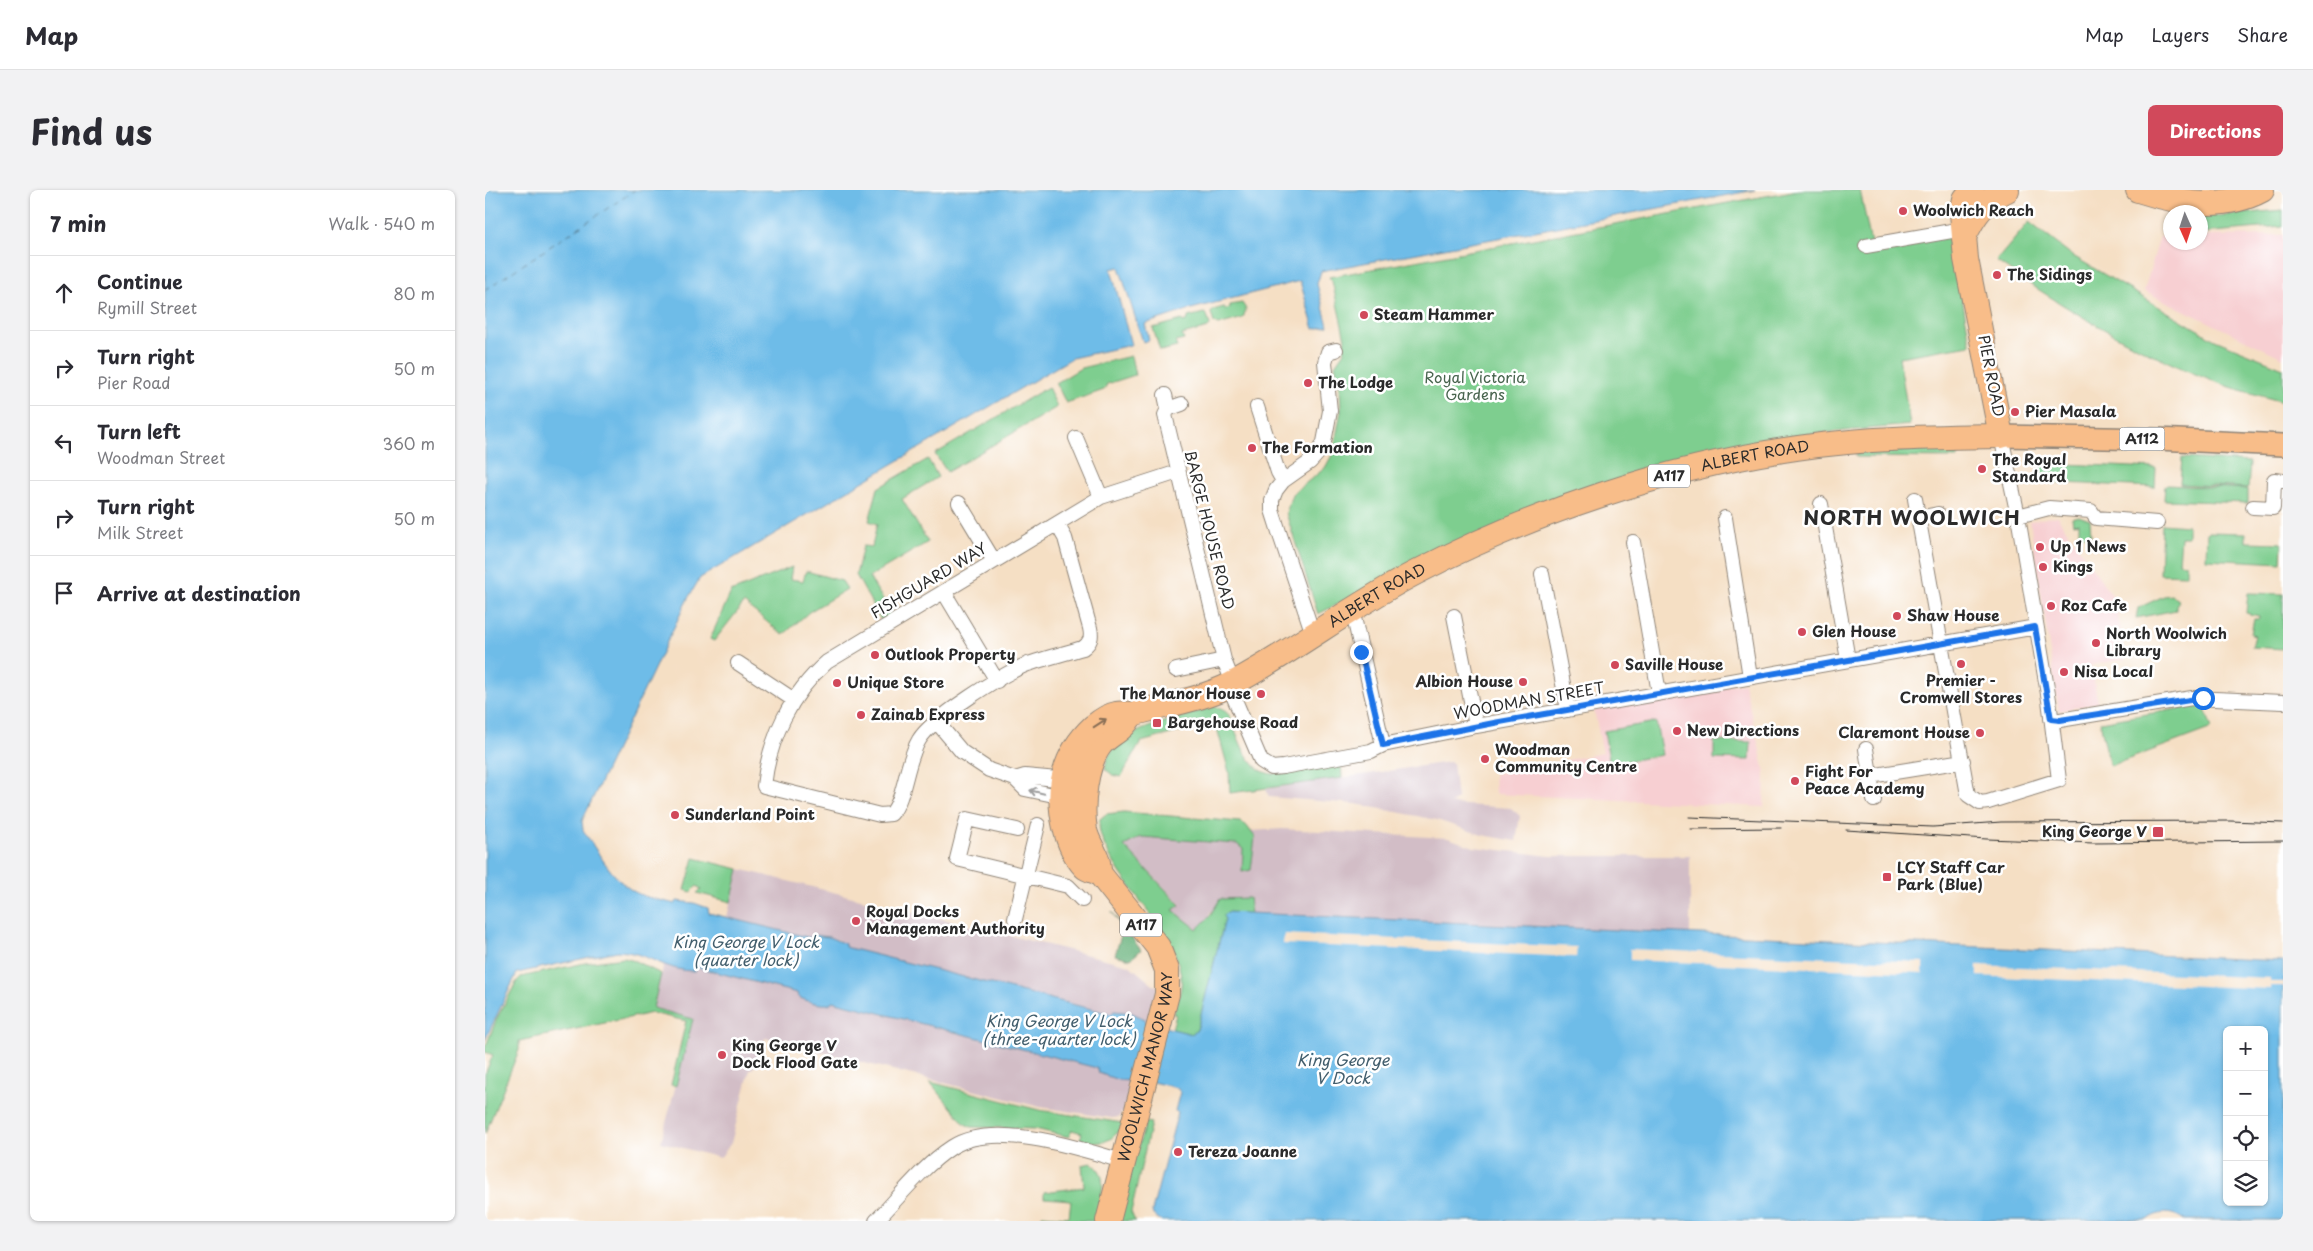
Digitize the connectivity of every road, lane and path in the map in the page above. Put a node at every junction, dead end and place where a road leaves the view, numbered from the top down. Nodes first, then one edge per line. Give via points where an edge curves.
1 (1972, 190) edge
2 (2007, 190) edge
3 (2138, 190) edge
4 (2261, 190) edge
5 (1964, 233) junction
6 (1866, 246) dead end
7 (1337, 350) dead end
8 (1182, 404) dead end
9 (1257, 407) dead end
10 (2001, 436) junction
11 (1076, 438) dead end
12 (2283, 445) edge
13 (1178, 472) junction
14 (2283, 480) edge
15 (1283, 481) junction
16 (1101, 497) junction
17 (1915, 499) dead end
18 (959, 503) dead end
19 (1821, 504) dead end
20 (2253, 506) dead end
21 (1938, 514) dead end
22 (2018, 516) junction
23 (1725, 518) dead end
24 (1918, 518) junction
25 (2157, 523) dead end
26 (1057, 524) junction
27 (1633, 542) dead end
28 (993, 561) junction
29 (1542, 574) dead end
30 (947, 590) junction
31 (1351, 610) junction
32 (1454, 616) dead end
33 (2035, 627) junction
34 (1313, 634) junction
35 (1941, 645) junction
36 (1224, 660) junction
37 (1848, 660) junction
38 (738, 663) dead end
39 (1176, 670) dead end
40 (1751, 677) junction
41 (997, 681) junction
42 (1231, 684) junction
43 (1659, 693) junction
44 (794, 700) junction
45 (2283, 702) edge
46 (1568, 710) junction
47 (1132, 714) joint
48 (2051, 719) junction
49 (936, 721) junction
50 (1476, 726) junction
51 (1383, 745) junction
52 (1866, 749) dead end
53 (1963, 761) junction
54 (1870, 776) junction
55 (1074, 789) junction
56 (1874, 800) dead end
57 (1038, 825) dead end
58 (1017, 830) dead end
59 (1026, 876) junction
60 (1082, 900) dead end
61 (1015, 919) dead end
62 (1122, 1161) junction
63 (876, 1221) edge
64 (1108, 1221) edge

1 - 5 highway, PIER ROAD via 1963,206
2 - 5 highway via 1981,207
3 - 4 highway via 2214,204 2249,197
5 - 6 street
5 - 10 highway, PIER ROAD via 1966,260
7 - 15 street via 1328,352 1325,362 1330,411 1324,442 1310,462
8 - 13 street, BARGE HOUSE ROAD via 1166,402 1165,415
9 - 15 street
10 - 12 main road, ALBERT ROAD / A112
10 - 22 street, PIER ROAD
10 - 31 highway, ALBERT ROAD / A117 via 1863,441 1722,461 1646,482 1540,518 1417,572
11 - 16 street
13 - 16 street, FISHGUARD WAY
13 - 36 street, BARGE HOUSE ROAD
14 - 20 street via 2274,480 2273,508
15 - 34 street via 1273,496 1272,510
16 - 26 street, FISHGUARD WAY
17 - 24 street
18 - 28 street
19 - 37 street
21 - 24 street
22 - 25 street via 2049,508 2091,511 2096,518
22 - 33 street, PIER ROAD
23 - 40 street
24 - 35 street
26 - 28 street, FISHGUARD WAY
26 - 41 street, FISHGUARD WAY via 1065,538 1091,640 1083,648 1026,665
27 - 43 street
28 - 30 street, FISHGUARD WAY
29 - 46 street
30 - 41 street via 947,600
30 - 44 street, FISHGUARD WAY via 827,662 810,676
31 - 34 highway, ALBERT ROAD / A117
31 - 51 street
32 - 50 street
33 - 35 street, WOODMAN STREET
33 - 48 street, PIER ROAD
34 - 42 highway, ALBERT ROAD / A117
35 - 37 street, WOODMAN STREET
35 - 53 street
36 - 39 street
36 - 42 street, BARGE HOUSE ROAD
37 - 40 street, WOODMAN STREET
38 - 44 street
40 - 43 street, WOODMAN STREET
41 - 49 street, FISHGUARD WAY
42 - 47 highway, ALBERT ROAD / A117
42 - 51 street, WOODMAN STREET via 1261,761 1266,766 1283,768 1371,751
43 - 46 street, WOODMAN STREET
44 - 49 street, FISHGUARD WAY via 775,738 761,789 880,815 893,815 909,758 919,739
45 - 48 street via 2192,698
46 - 50 street, WOODMAN STREET
47 - 55 highway, WOOLWICH MANOR WAY / A117 via 1116,714 1087,733 1071,754
48 - 53 street, PIER ROAD via 2054,782 1980,803 1968,795
49 - 55 street via 962,752 989,770 1015,780 1025,789
50 - 51 street, WOODMAN STREET
52 - 54 street
53 - 54 street
54 - 56 street
55 - 62 highway, WOOLWICH MANOR WAY / A117 via 1064,819 1074,849 1086,868 1099,873 1162,953 1169,984
57 - 59 street
58 - 59 street via 967,819 957,859
59 - 60 street via 1068,886
59 - 61 street
62 - 63 street via 1027,1137 995,1135 973,1139 953,1146 927,1167
62 - 64 highway, WOOLWICH MANOR WAY / A117

